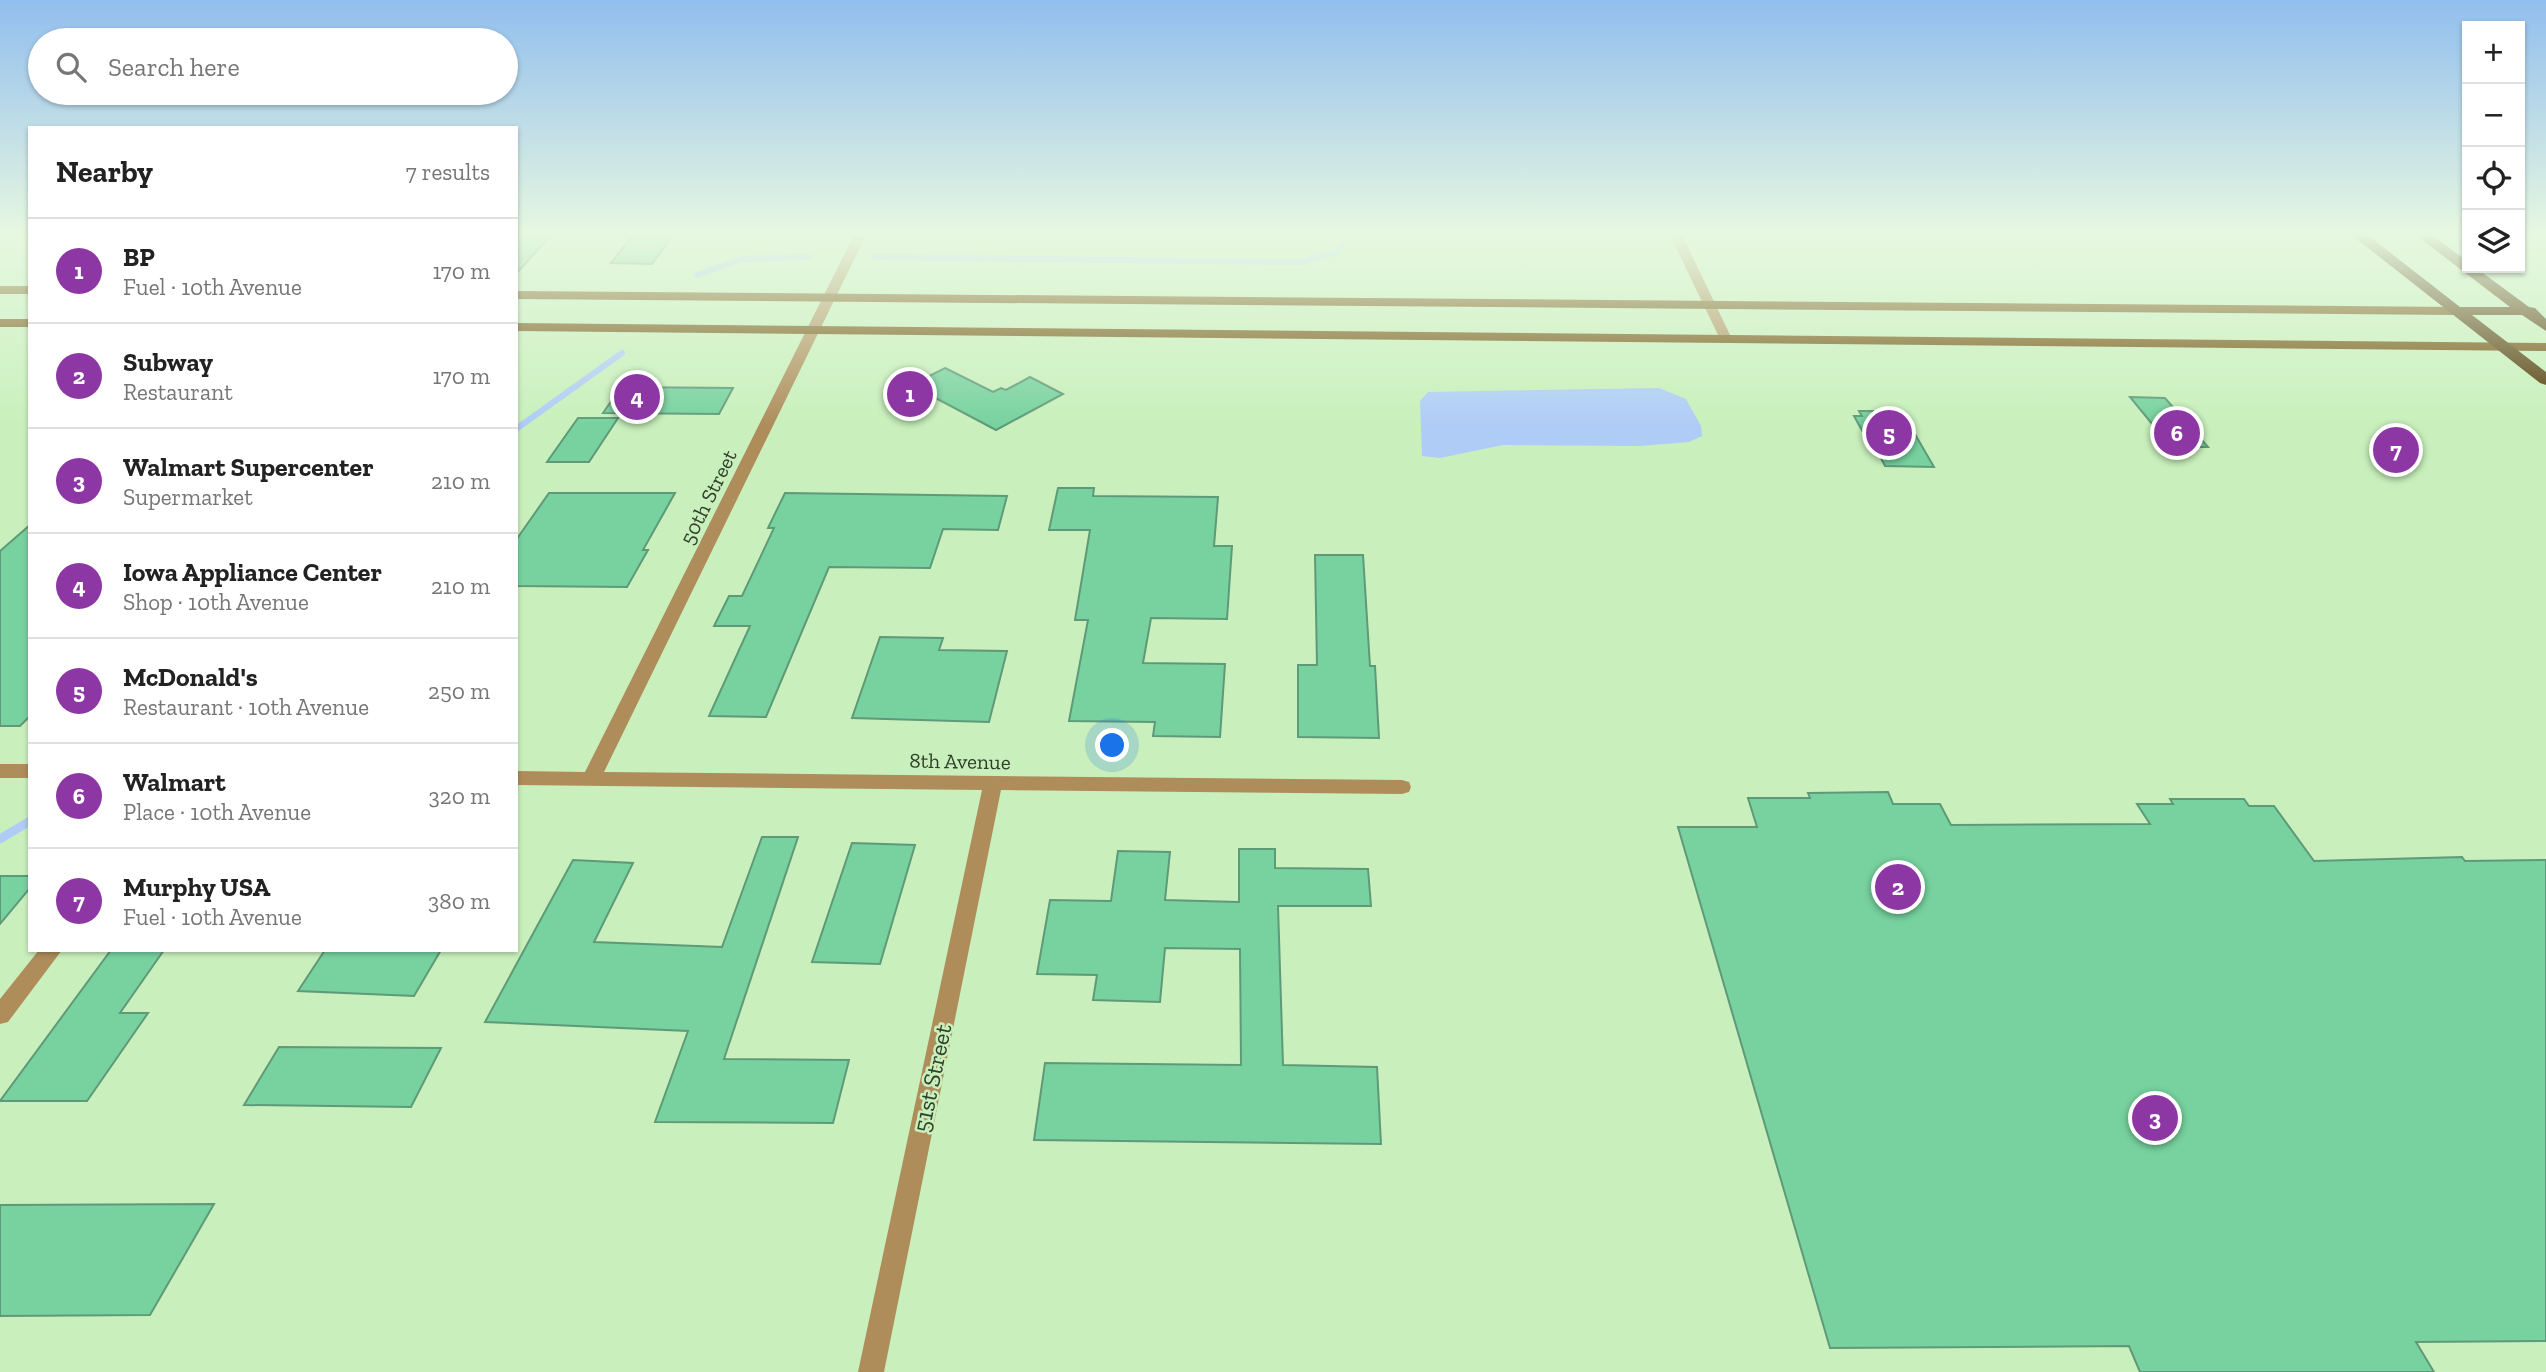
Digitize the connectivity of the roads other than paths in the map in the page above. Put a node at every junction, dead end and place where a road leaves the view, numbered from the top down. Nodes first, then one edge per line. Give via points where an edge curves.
1 (727, 297) edge
2 (1705, 297) edge
3 (2438, 297) edge
4 (2507, 297) edge
5 (829, 298) junction
6 (1709, 305) junction
7 (2456, 311) junction
8 (2526, 311) junction
9 (2546, 312) edge
10 (0, 323) edge
11 (28, 323) edge
12 (2546, 326) edge
13 (518, 327) edge
14 (815, 329) junction
15 (1726, 340) junction
16 (2502, 346) junction
17 (2546, 347) edge
18 (2546, 380) edge
19 (0, 771) edge
20 (28, 771) edge
21 (518, 778) edge
22 (591, 779) junction
23 (993, 784) junction
24 (1402, 787) dead end
25 (49, 952) edge
26 (0, 1015) edge
27 (871, 1372) edge

1 - 5 main road
2 - 6 street
3 - 7 highway
4 - 8 highway
5 - 6 main road
5 - 14 street, 50th Street
6 - 7 main road
6 - 15 street
7 - 8 highway
7 - 16 highway
8 - 9 highway
8 - 12 highway
10 - 11 main road
13 - 14 main road
14 - 15 main road
14 - 22 street, 50th Street
15 - 16 main road
16 - 17 main road
16 - 18 highway
19 - 20 street
21 - 22 street, 8th Avenue
22 - 23 street, 8th Avenue
23 - 24 street, 8th Avenue
23 - 27 street, 51st Street
25 - 26 street

